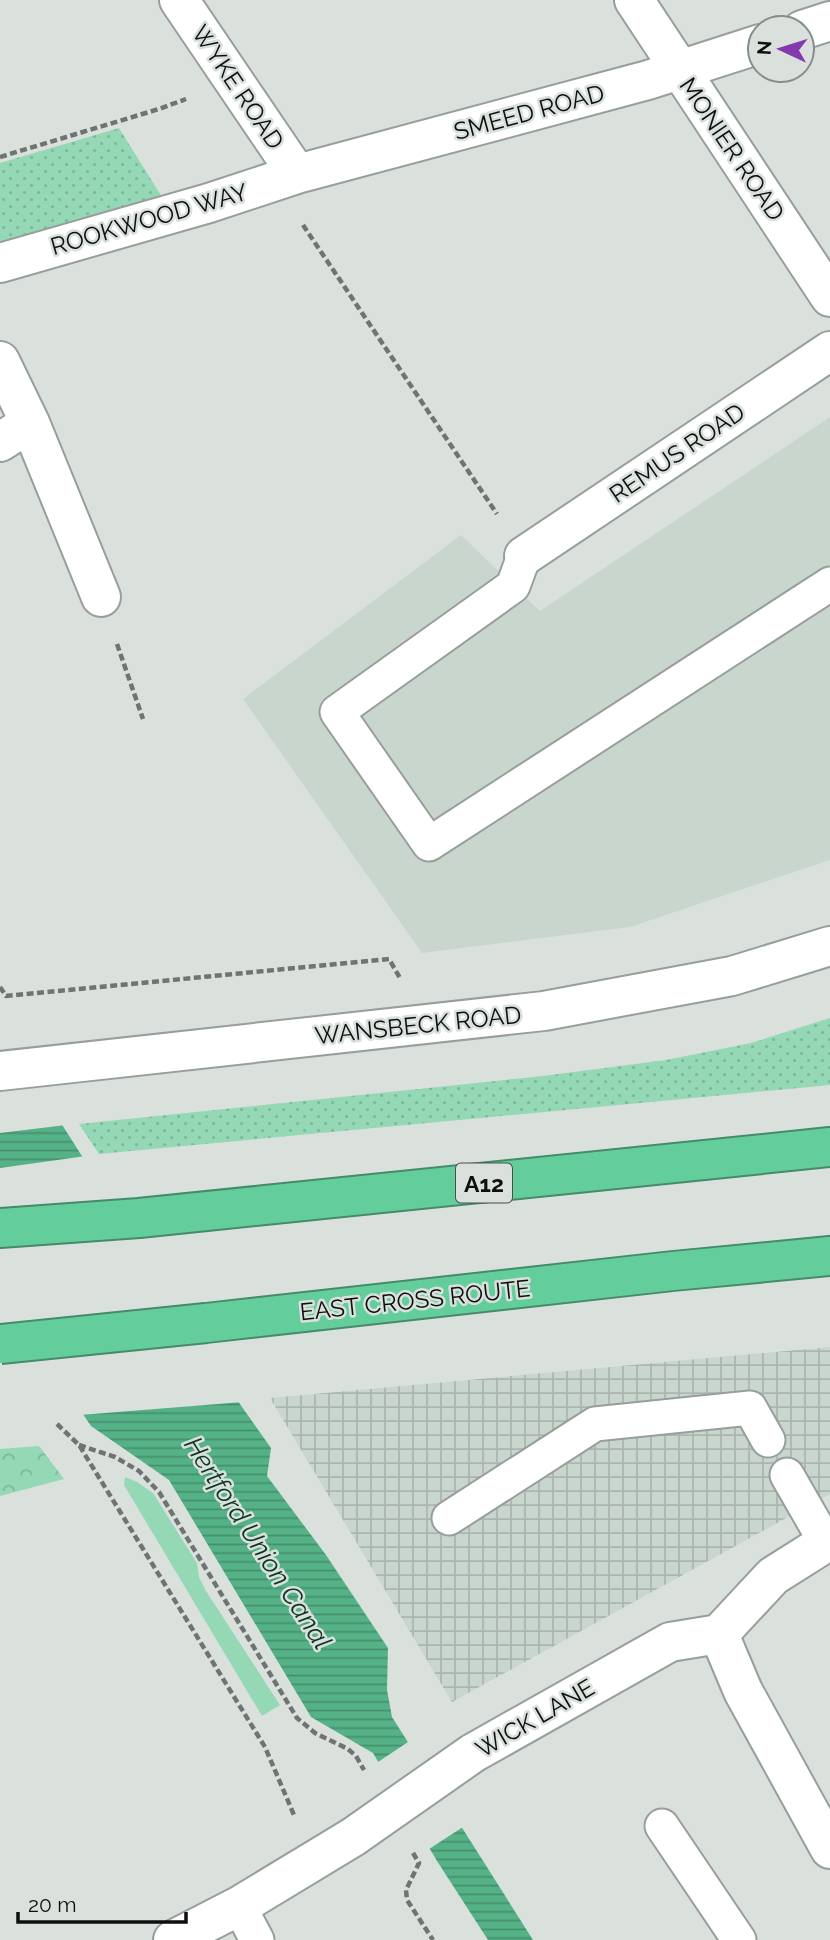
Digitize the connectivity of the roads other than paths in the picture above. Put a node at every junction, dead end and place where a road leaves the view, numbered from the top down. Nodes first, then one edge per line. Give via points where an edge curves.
1 (179, 0) edge
2 (634, 0) edge
3 (746, 49) edge
4 (680, 71) junction
5 (286, 178) junction
6 (0, 263) edge
7 (830, 297) edge
8 (830, 351) edge
9 (0, 360) edge
10 (15, 432) edge
11 (524, 556) joint
12 (830, 584) edge
13 (101, 597) road end
14 (830, 946) edge
15 (0, 1071) edge
16 (830, 1147) edge
17 (0, 1228) edge
18 (830, 1256) edge
19 (0, 1344) edge
20 (768, 1440) dead end
21 (787, 1475) dead end
22 (449, 1518) dead end
23 (828, 1542) edge
24 (719, 1634) junction
25 (662, 1826) dead end
26 (830, 1849) edge
27 (239, 1906) junction
28 (173, 1940) edge
29 (257, 1940) edge
30 (739, 1940) edge

1 - 5 street, WYKE ROAD via 232,80
2 - 4 street, MONIER ROAD
3 - 4 street, SMEED ROAD
4 - 5 street, SMEED ROAD
4 - 7 street, MONIER ROAD
5 - 6 street, ROOKWOOD WAY
8 - 11 street, REMUS ROAD
9 - 10 street
10 - 13 street
11 - 12 lane via 513,586 337,712 429,844
14 - 15 street, WANSBECK ROAD via 732,976 544,1011
16 - 17 highway, A12 via 139,1218
18 - 19 highway, EAST CROSS ROUTE, bridge
20 - 22 lane via 750,1408 595,1424
21 - 23 lane
23 - 24 street via 773,1576
24 - 26 street via 743,1691
24 - 27 street, WICK LANE, bridge via 670,1642 473,1753 353,1837
25 - 30 lane
27 - 28 street, WICK LANE
27 - 29 lane

